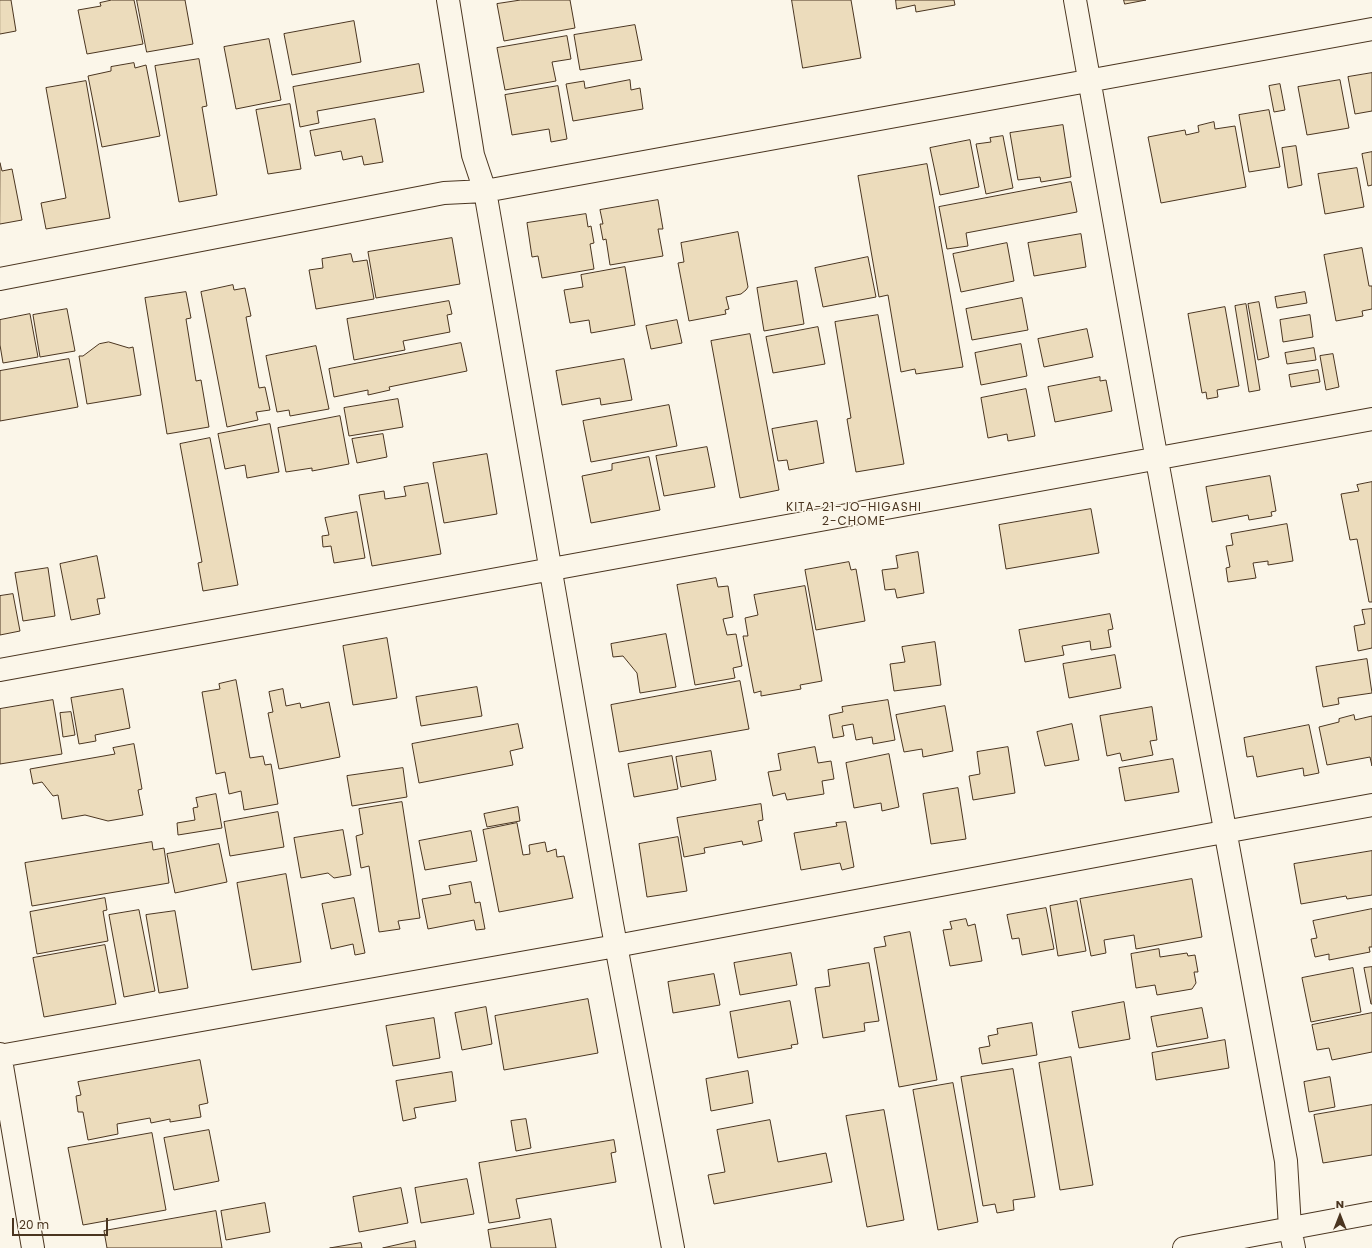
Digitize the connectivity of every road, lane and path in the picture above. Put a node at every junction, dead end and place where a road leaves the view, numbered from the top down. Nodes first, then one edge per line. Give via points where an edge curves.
1 (448, 0) edge
2 (1075, 0) edge
3 (1372, 30) edge
4 (1090, 81) junction
5 (484, 191) junction
6 (0, 279) edge
7 (1372, 420) edge
8 (1158, 459) junction
9 (550, 570) junction
10 (0, 670) edge
11 (1372, 805) edge
12 (1225, 831) junction
13 (616, 946) junction
14 (0, 1056) edge
15 (1372, 1213) edge
16 (1292, 1238) edge
17 (33, 1248) edge
18 (672, 1248) edge
19 (1184, 1248) edge

1 - 5 street via 473,155
2 - 4 street
3 - 4 street
4 - 5 street
4 - 8 street
5 - 6 street via 444,193
5 - 9 street
7 - 8 street
8 - 9 street
8 - 12 street
9 - 10 street
9 - 13 street
11 - 12 street
12 - 13 street
12 - 16 street via 1286,1161
13 - 14 street
13 - 18 street
14 - 17 street
15 - 16 street
16 - 19 street

